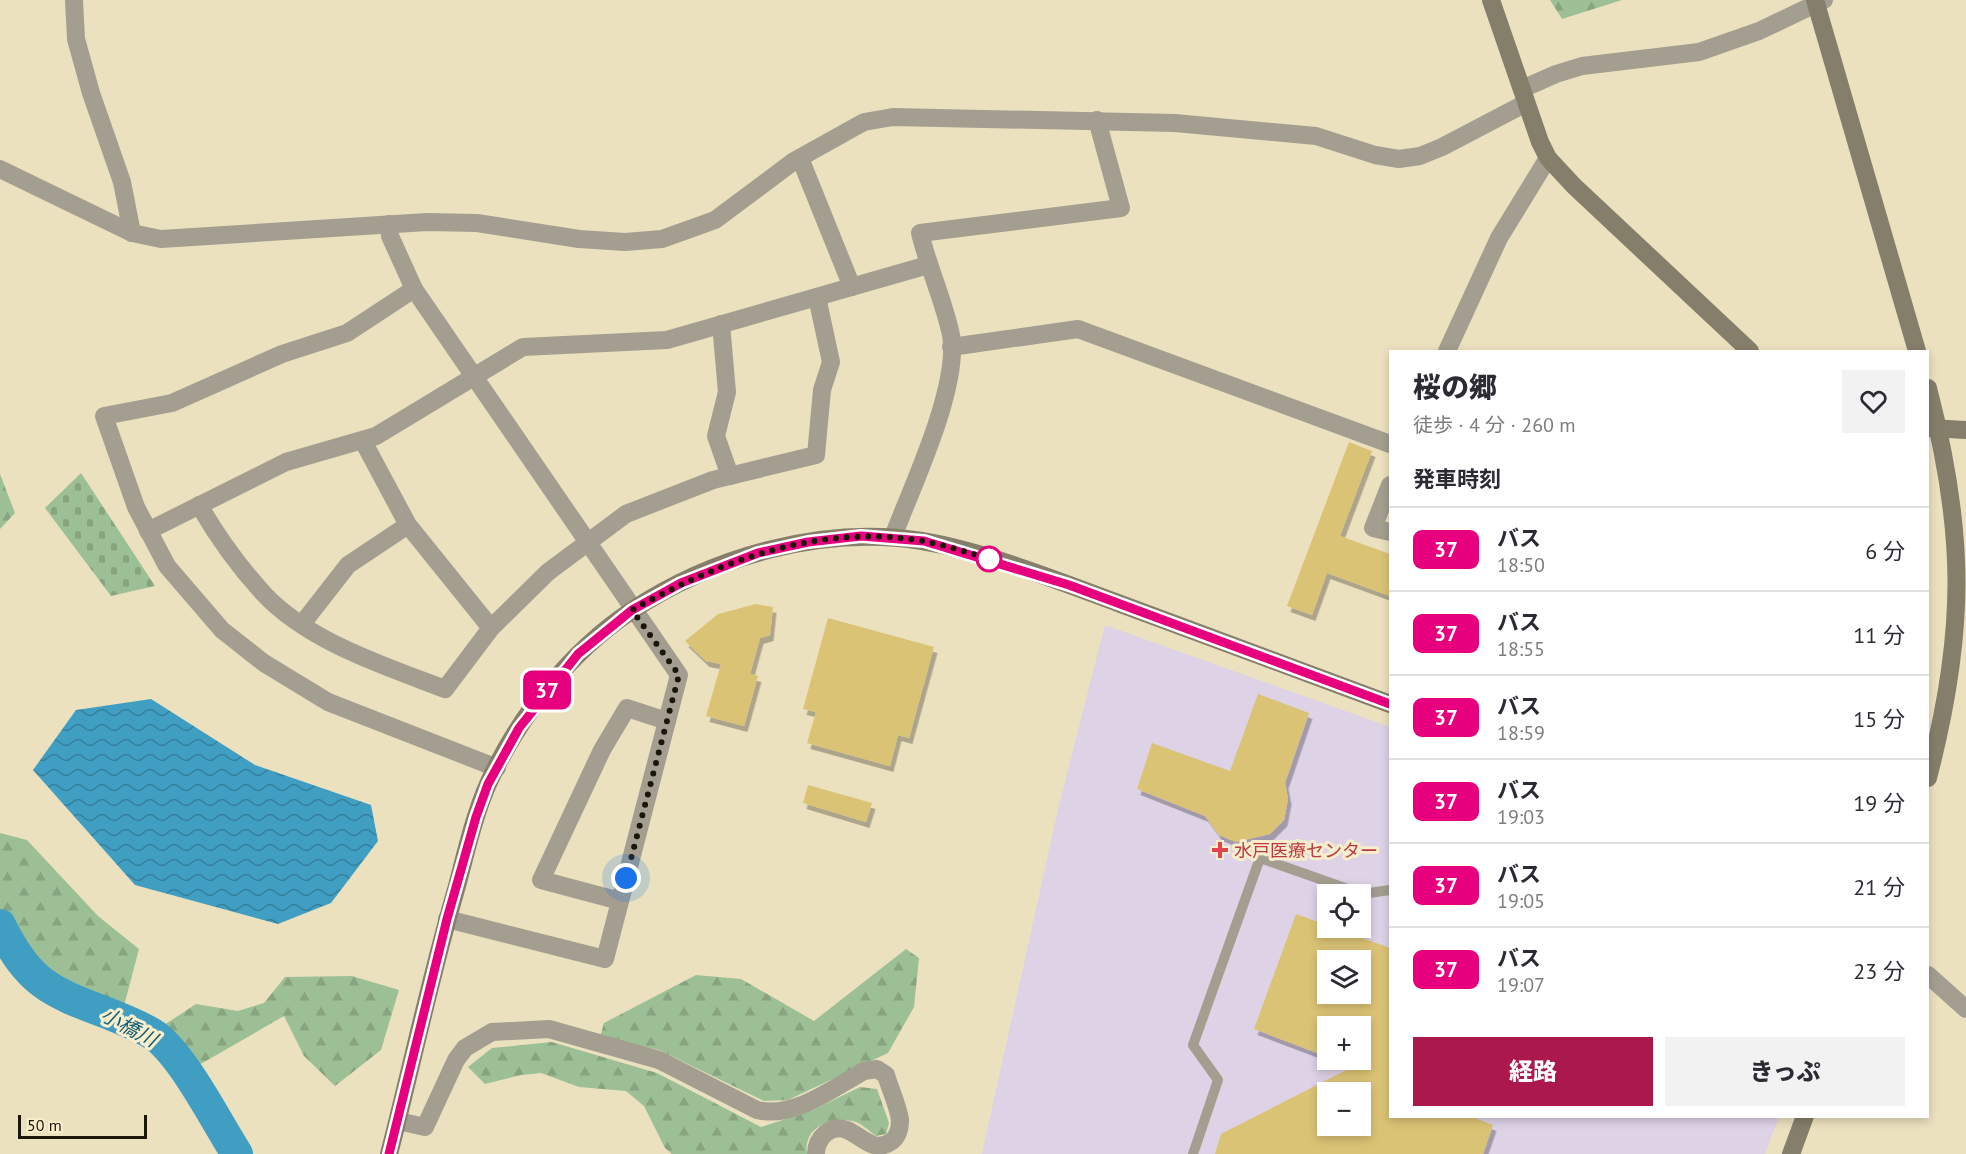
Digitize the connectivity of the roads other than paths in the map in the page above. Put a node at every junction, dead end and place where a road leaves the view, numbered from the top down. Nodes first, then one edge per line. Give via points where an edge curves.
1 (74, 0) edge
2 (1491, 0) edge
3 (1819, 1) edge
4 (1524, 96) junction
5 (1097, 120) junction
6 (800, 158) junction
7 (1548, 158) junction
8 (0, 169) edge
9 (388, 224) junction
10 (132, 233) junction
11 (928, 265) junction
12 (852, 287) junction
13 (414, 289) junction
14 (817, 297) junction
15 (721, 324) junction
16 (951, 348) junction
17 (1447, 350) edge
18 (1749, 350) edge
19 (1917, 350) edge
20 (473, 376) junction
21 (1929, 396) edge
22 (1933, 428) edge
23 (1966, 430) edge
24 (363, 441) junction
25 (1389, 444) edge
26 (730, 476) junction
27 (1389, 488) edge
28 (199, 505) junction
29 (408, 525) junction
30 (148, 531) junction
31 (1389, 532) edge
32 (893, 537) junction
33 (586, 542) junction
34 (632, 610) junction
35 (302, 624) junction
36 (491, 628) junction
37 (1389, 704) edge
38 (667, 720) junction
39 (497, 768) junction
40 (1929, 774) edge
41 (1389, 890) edge
42 (620, 901) junction
43 (447, 919) junction
44 (1929, 976) edge
45 (1966, 1009) edge
46 (1804, 1118) edge
47 (398, 1121) junction
48 (389, 1154) edge
49 (816, 1154) edge
50 (1193, 1154) edge
51 (1791, 1154) edge

1 - 10 street via 76,39 122,182
2 - 4 street
3 - 4 street via 1759,32 1699,52 1582,66 1556,74
3 - 19 street
4 - 5 street via 1442,147 1399,159 1316,136
4 - 7 street
5 - 6 street via 893,117 864,122
5 - 11 street via 1121,208 920,233
6 - 9 street via 715,220 662,239 579,239 477,223
6 - 12 street
7 - 17 street via 1499,238
7 - 18 street
8 - 10 street
9 - 10 street via 161,239
9 - 13 street
11 - 12 street
11 - 16 street via 951,335
12 - 14 street
13 - 20 street
13 - 30 street via 347,333 282,354 172,403 104,416
14 - 15 street
14 - 26 street via 831,362 822,390 816,455
15 - 20 street via 667,340 523,347
15 - 26 street via 727,392 716,436
16 - 25 street via 1078,329
16 - 32 street via 952,371
20 - 24 street
20 - 33 street
21 - 22 street
22 - 23 street
22 - 40 street via 1955,495 1964,592 1962,639 1954,685
24 - 28 street via 286,462
24 - 29 street
26 - 33 street via 627,514
27 - 31 street via 1373,528
28 - 30 street
28 - 35 street via 216,535 265,595
29 - 35 street via 348,565
29 - 36 street
30 - 39 street via 167,567 222,630 264,663 328,702
32 - 34 street via 808,542 758,553 681,583
32 - 37 street via 962,550 1069,585
33 - 34 street
33 - 36 street via 548,572
34 - 38 street via 679,675
34 - 39 street via 578,654 559,676 519,728
35 - 36 street via 359,656 445,689
38 - 42 street
38 - 42 street via 627,708 602,750 541,880
39 - 43 street via 476,817
41 - 50 lane via 1362,894 1260,858 1193,1045 1218,1080
42 - 43 street via 605,959
43 - 47 street
44 - 45 street
46 - 51 street
47 - 48 street
47 - 49 street via 425,1127 456,1060 477,1038 492,1032 569,1032 659,1060 772,1114 794,1108 864,1071 877,1069 886,1075 900,1122 895,1139 877,1148 847,1130 838,1129 823,1135

